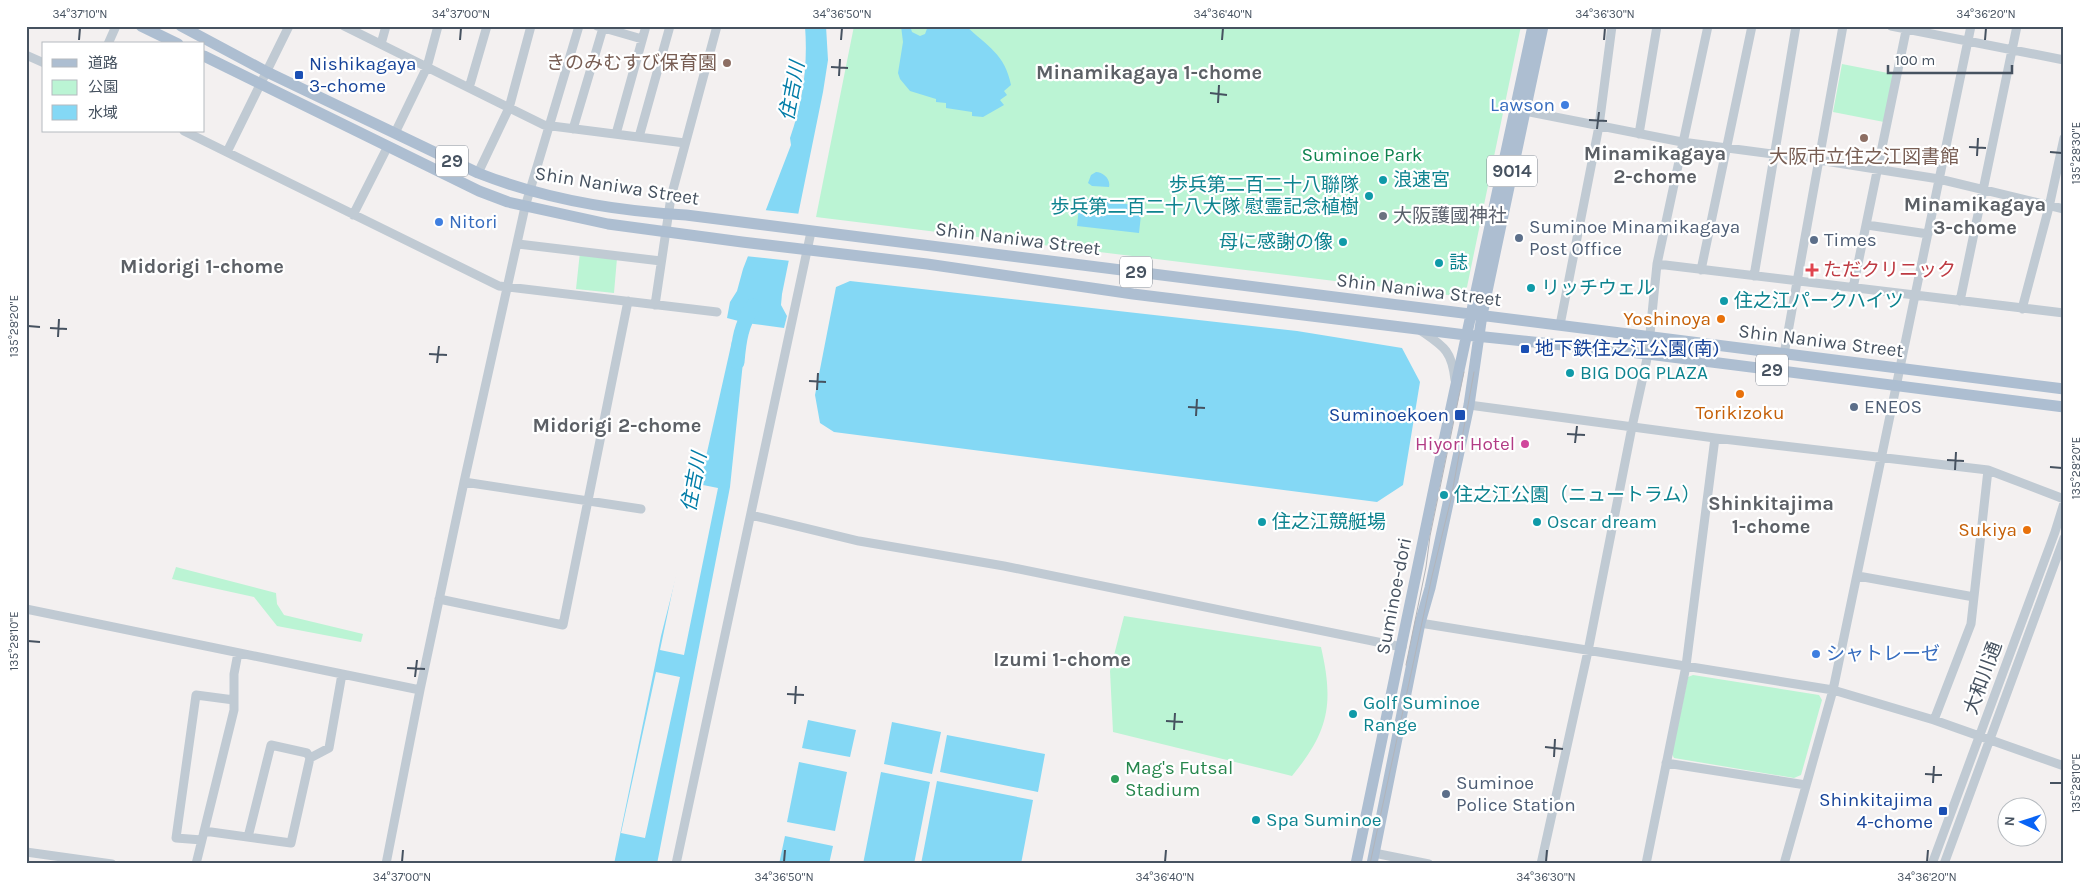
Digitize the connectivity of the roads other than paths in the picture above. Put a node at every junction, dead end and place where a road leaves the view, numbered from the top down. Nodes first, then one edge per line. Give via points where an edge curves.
1 (116, 26) edge
2 (141, 26) edge
3 (181, 26) edge
4 (289, 26) edge
5 (344, 26) edge
6 (386, 26) edge
7 (438, 26) edge
8 (486, 26) edge
9 (531, 26) edge
10 (579, 26) edge
11 (646, 26) edge
12 (670, 26) edge
13 (717, 26) edge
14 (1533, 26) edge
15 (1543, 26) edge
16 (1612, 26) edge
17 (1657, 26) edge
18 (1708, 26) edge
19 (1752, 26) edge
20 (1796, 26) edge
21 (1843, 26) edge
22 (1891, 26) edge
23 (1971, 26) edge
24 (2017, 26) edge
25 (600, 27) edge
26 (1907, 28) edge
27 (642, 39) junction
28 (1968, 41) junction
29 (109, 42) edge
30 (174, 42) edge
31 (382, 44) junction
32 (2012, 51) junction
33 (26, 55) edge
34 (205, 56) edge
35 (2064, 60) edge
36 (42, 62) edge
37 (427, 67) junction
38 (267, 72) junction
39 (262, 84) junction
40 (469, 88) junction
41 (509, 108) junction
42 (1520, 110) junction
43 (550, 126) junction
44 (1599, 126) junction
45 (574, 129) junction
46 (186, 132) edge
47 (395, 133) junction
48 (616, 134) junction
49 (1639, 134) junction
50 (639, 137) junction
51 (2064, 138) edge
52 (1682, 142) junction
53 (685, 143) junction
54 (388, 146) junction
55 (1726, 148) junction
56 (227, 152) junction
57 (1774, 155) junction
58 (1818, 160) junction
59 (1879, 169) junction
60 (478, 173) junction
61 (1939, 179) junction
62 (1983, 190) junction
63 (529, 191) junction
64 (526, 207) junction
65 (2049, 207) junction
66 (2064, 209) edge
67 (668, 214) junction
68 (353, 215) junction
69 (1867, 225) junction
70 (665, 231) junction
71 (806, 231) junction
72 (1928, 234) junction
73 (518, 244) junction
74 (803, 250) junction
75 (661, 261) junction
76 (1657, 264) junction
77 (1701, 270) junction
78 (1754, 276) junction
79 (1796, 281) junction
80 (508, 287) junction
81 (1853, 288) junction
82 (1915, 296) junction
83 (628, 301) junction
84 (1960, 301) junction
85 (655, 305) junction
86 (2022, 309) junction
87 (717, 312) dead end
88 (2064, 313) edge
89 (1476, 314) junction
90 (1560, 325) junction
91 (1418, 329) junction
92 (1466, 335) junction
93 (1479, 335) junction
94 (1651, 336) junction
95 (1648, 354) junction
96 (1783, 354) junction
97 (1900, 368) junction
98 (1781, 371) junction
99 (1456, 385) junction
100 (1896, 385) junction
101 (2064, 389) edge
102 (1469, 405) junction
103 (2064, 407) edge
104 (1632, 427) junction
105 (1716, 438) junction
106 (1882, 458) junction
107 (1988, 470) junction
108 (464, 482) junction
109 (2064, 499) edge
110 (588, 501) junction
111 (2064, 503) edge
112 (640, 509) dead end
113 (751, 515) junction
114 (2064, 538) edge
115 (1858, 576) junction
116 (1974, 597) junction
117 (439, 599) junction
118 (26, 609) edge
119 (1420, 623) junction
120 (1402, 647) junction
121 (1588, 651) junction
122 (238, 653) junction
123 (1686, 666) junction
124 (342, 674) junction
125 (420, 690) junction
126 (1833, 690) junction
127 (234, 700) junction
128 (1934, 720) junction
129 (1978, 737) junction
130 (1989, 741) junction
131 (310, 758) junction
132 (1666, 763) junction
133 (2064, 766) edge
134 (1806, 786) junction
135 (204, 831) junction
136 (248, 837) junction
137 (202, 840) junction
138 (26, 852) edge
139 (1373, 858) edge
140 (1946, 863) edge
141 (112, 864) edge
142 (196, 864) edge
143 (386, 864) edge
144 (676, 864) edge
145 (1356, 864) edge
146 (1429, 864) edge
147 (1541, 864) edge
148 (1646, 864) edge
149 (1784, 864) edge
150 (1932, 864) edge

1 - 29 street
2 - 30 main road
3 - 38 main road, Shin Naniwa Street / 29
4 - 38 street
5 - 31 street
6 - 31 street
7 - 37 street
8 - 40 street
9 - 41 street
10 - 43 street
11 - 27 street
12 - 50 street
13 - 53 street
14 - 42 main road, 9014
15 - 42 main road, 9014
16 - 44 street
17 - 49 street
18 - 52 street
19 - 55 street
20 - 57 street
21 - 58 street
22 - 26 street
23 - 28 street
24 - 32 street
25 - 27 street
25 - 45 street
26 - 28 street
26 - 59 street
27 - 48 street
28 - 32 street
28 - 61 street
31 - 37 street
32 - 35 street
32 - 62 street
33 - 36 street
34 - 39 main road, Shin Naniwa Street / 29
37 - 40 street
37 - 47 street
38 - 39 street
38 - 47 main road, Shin Naniwa Street / 29
39 - 54 main road, Shin Naniwa Street / 29
39 - 56 street
40 - 41 street
41 - 43 street
41 - 60 street
42 - 44 street
42 - 89 main road, 9014
43 - 45 street
43 - 63 street
44 - 49 street
44 - 90 street
45 - 48 street
46 - 56 street
47 - 60 main road, Shin Naniwa Street / 29
48 - 50 street
49 - 52 street
50 - 53 street
51 - 65 street
52 - 55 street
52 - 76 street
53 - 67 street
54 - 64 main road, Shin Naniwa Street / 29 via 478,191
54 - 68 street
55 - 57 street
55 - 77 street
56 - 68 street
57 - 58 street
57 - 78 street
58 - 59 street
58 - 79 street
59 - 61 street
59 - 69 street
60 - 63 main road, Shin Naniwa Street / 29
61 - 62 street
61 - 72 street
62 - 65 street
62 - 84 street
63 - 64 street
63 - 67 main road, Shin Naniwa Street / 29 via 613,208
64 - 70 main road, Shin Naniwa Street / 29 via 608,224
64 - 73 street
65 - 66 street
65 - 86 street
67 - 70 street
67 - 71 main road, Shin Naniwa Street / 29
68 - 80 street via 499,286
69 - 72 street
69 - 81 street
70 - 74 main road, Shin Naniwa Street / 29
70 - 75 street
71 - 74 street
71 - 89 main road, Shin Naniwa Street / 29
72 - 82 street
73 - 75 street
73 - 80 street
74 - 91 main road, Shin Naniwa Street / 29
74 - 113 street
75 - 85 street
76 - 77 street
76 - 94 street
77 - 78 street
78 - 79 street
79 - 81 street
79 - 96 street
80 - 83 street
80 - 108 street
81 - 82 street
82 - 84 street
82 - 97 street
83 - 85 street
83 - 110 street
84 - 86 street
85 - 87 street
86 - 88 street
89 - 90 main road, Shin Naniwa Street / 29
89 - 92 main road, 9014
89 - 93 main road, 9014
90 - 94 main road, Shin Naniwa Street / 29
91 - 92 main road, Shin Naniwa Street / 29
91 - 99 street via 1444,347 1454,365
92 - 93 main road, Shin Naniwa Street / 29
92 - 99 main road, Suminoe-dori
93 - 95 main road, Shin Naniwa Street / 29
93 - 102 main road, Suminoe-dori
94 - 95 street
94 - 96 main road, Shin Naniwa Street / 29
95 - 98 main road, Shin Naniwa Street / 29
95 - 104 street
96 - 97 main road, Shin Naniwa Street / 29
96 - 98 street
97 - 100 street
97 - 101 main road, Shin Naniwa Street / 29
98 - 100 main road, Shin Naniwa Street / 29
99 - 120 main road, Suminoe-dori
100 - 103 main road, Shin Naniwa Street / 29
100 - 106 street
102 - 104 street
102 - 119 main road, Suminoe-dori
104 - 105 street
104 - 121 street
105 - 106 street
105 - 123 street
106 - 107 street
106 - 115 street
107 - 109 street
107 - 116 street
108 - 110 street
108 - 117 street
110 - 112 street
110 - 117 street via 563,624
111 - 129 street, 大和川通
113 - 120 street via 858,541 1004,566
113 - 144 street
114 - 130 street, 大和川通
115 - 116 street
115 - 126 street
116 - 128 street via 1971,624
117 - 125 street
118 - 122 street
119 - 121 street
119 - 139 main road, Suminoe-dori
120 - 145 main road, Suminoe-dori
121 - 123 street
121 - 147 street
122 - 124 street
122 - 127 street
123 - 126 street
123 - 132 street
124 - 125 street
124 - 131 street via 329,748
125 - 143 street
126 - 128 street
126 - 134 street
127 - 135 street
127 - 137 street via 196,695 176,838
128 - 129 street
129 - 130 street
129 - 150 street, 大和川通
130 - 133 street
130 - 140 street, 大和川通
131 - 136 street via 291,843
131 - 136 street via 307,753 271,744
132 - 134 street
132 - 148 street
134 - 149 street
135 - 136 street
135 - 137 street
137 - 142 street
138 - 141 street
139 - 146 street

